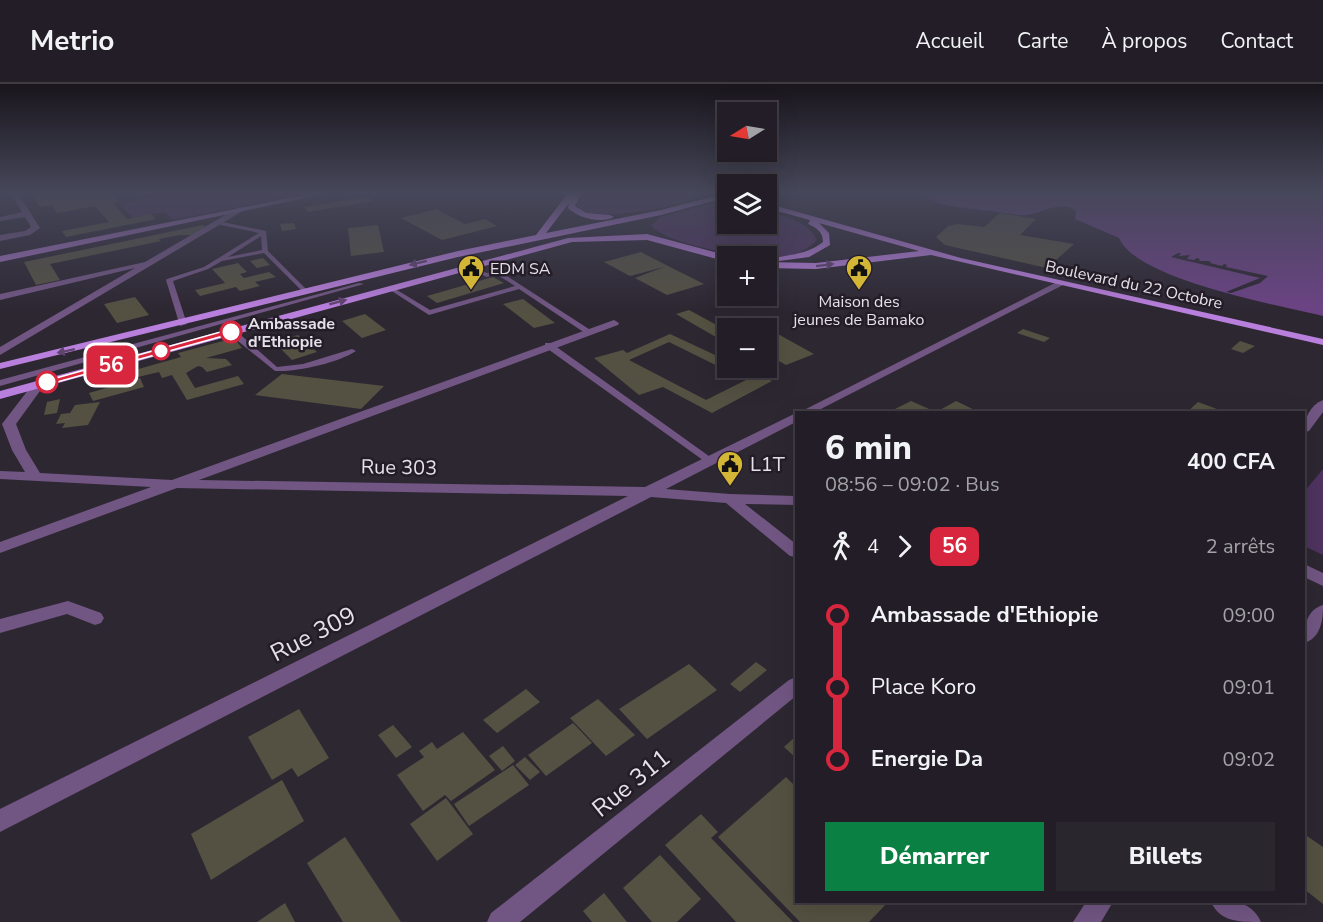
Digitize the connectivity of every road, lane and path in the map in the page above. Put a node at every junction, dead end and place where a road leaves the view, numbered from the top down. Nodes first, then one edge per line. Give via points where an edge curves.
1 (25, 232) edge
2 (130, 232) edge
3 (202, 232) edge
4 (264, 232) joint
5 (542, 232) edge
6 (563, 232) edge
7 (600, 232) edge
8 (648, 232) edge
9 (824, 232) edge
10 (865, 232) edge
11 (538, 237) junction
12 (0, 238) edge
13 (572, 240) junction
14 (265, 251) junction
15 (717, 251) edge
16 (941, 253) junction
17 (458, 254) junction
18 (717, 256) edge
19 (442, 257) junction
20 (0, 259) edge
21 (777, 259) edge
22 (153, 261) junction
23 (215, 262) junction
24 (777, 265) edge
25 (468, 267) junction
26 (362, 284) dead end
27 (1060, 284) junction
28 (520, 287) junction
29 (390, 288) junction
30 (306, 292) junction
31 (0, 297) edge
32 (614, 323) dead end
33 (183, 324) junction
34 (588, 331) junction
35 (231, 332) junction
36 (1323, 336) edge
37 (1323, 342) edge
38 (548, 345) junction
39 (352, 351) dead end
40 (0, 352) edge
41 (0, 366) edge
42 (0, 383) edge
43 (39, 384) junction
44 (0, 395) edge
45 (1323, 404) edge
46 (808, 411) edge
47 (795, 418) edge
48 (1305, 427) edge
49 (710, 461) junction
50 (0, 475) edge
51 (35, 477) junction
52 (173, 484) junction
53 (648, 492) junction
54 (730, 499) junction
55 (795, 500) edge
56 (0, 548) edge
57 (795, 551) edge
58 (1305, 571) edge
59 (1323, 580) edge
60 (1323, 611) edge
61 (95, 618) dead end
62 (0, 626) edge
63 (1305, 635) edge
64 (795, 686) edge
65 (0, 821) edge
66 (1100, 903) edge
67 (1224, 903) edge
68 (500, 922) edge
69 (1086, 922) edge
70 (1248, 922) edge

1 - 12 street
2 - 20 street
3 - 22 street
4 - 14 lane
4 - 23 lane
5 - 11 main road
6 - 11 main road
7 - 13 main road
8 - 15 main road
9 - 21 main road via 827,243 820,249
10 - 16 main road, Boulevard du 22 Octobre
11 - 17 main road
13 - 18 main road via 647,237
13 - 25 main road
14 - 23 lane
14 - 30 lane
24 -> 16 main road via 816,266
16 - 27 main road, Boulevard du 22 Octobre
16 - 36 main road
17 - 19 main road
17 - 25 main road
19 - 25 main road
19 -> 30 main road
22 - 31 street
22 - 40 street
23 - 33 lane via 169,280
25 - 28 lane via 487,275 498,272
25 - 29 main road
26 - 42 lane
27 - 37 main road, Boulevard du 22 Octobre
27 - 46 street
28 - 29 lane via 429,313
28 - 34 lane
35 -> 29 main road
30 - 33 main road
32 - 34 street
33 -> 41 main road
34 - 38 street
35 - 39 lane via 275,369 312,364
35 - 43 main road
38 - 49 lane
38 - 52 street
43 - 44 main road
43 - 51 street via 9,424
45 - 48 street
47 - 49 street, Rue 309
49 - 53 street, Rue 309
50 - 51 street, Rue 303
51 - 52 street, Rue 303
52 - 53 street, Rue 303
52 - 56 street
53 - 54 street, Rue 303
53 - 65 street, Rue 309
54 - 55 street, Rue 303
54 - 57 street
58 - 59 street
60 - 63 street
61 - 62 street via 68,607
64 - 68 street, Rue 311
66 - 69 street
67 - 70 street

